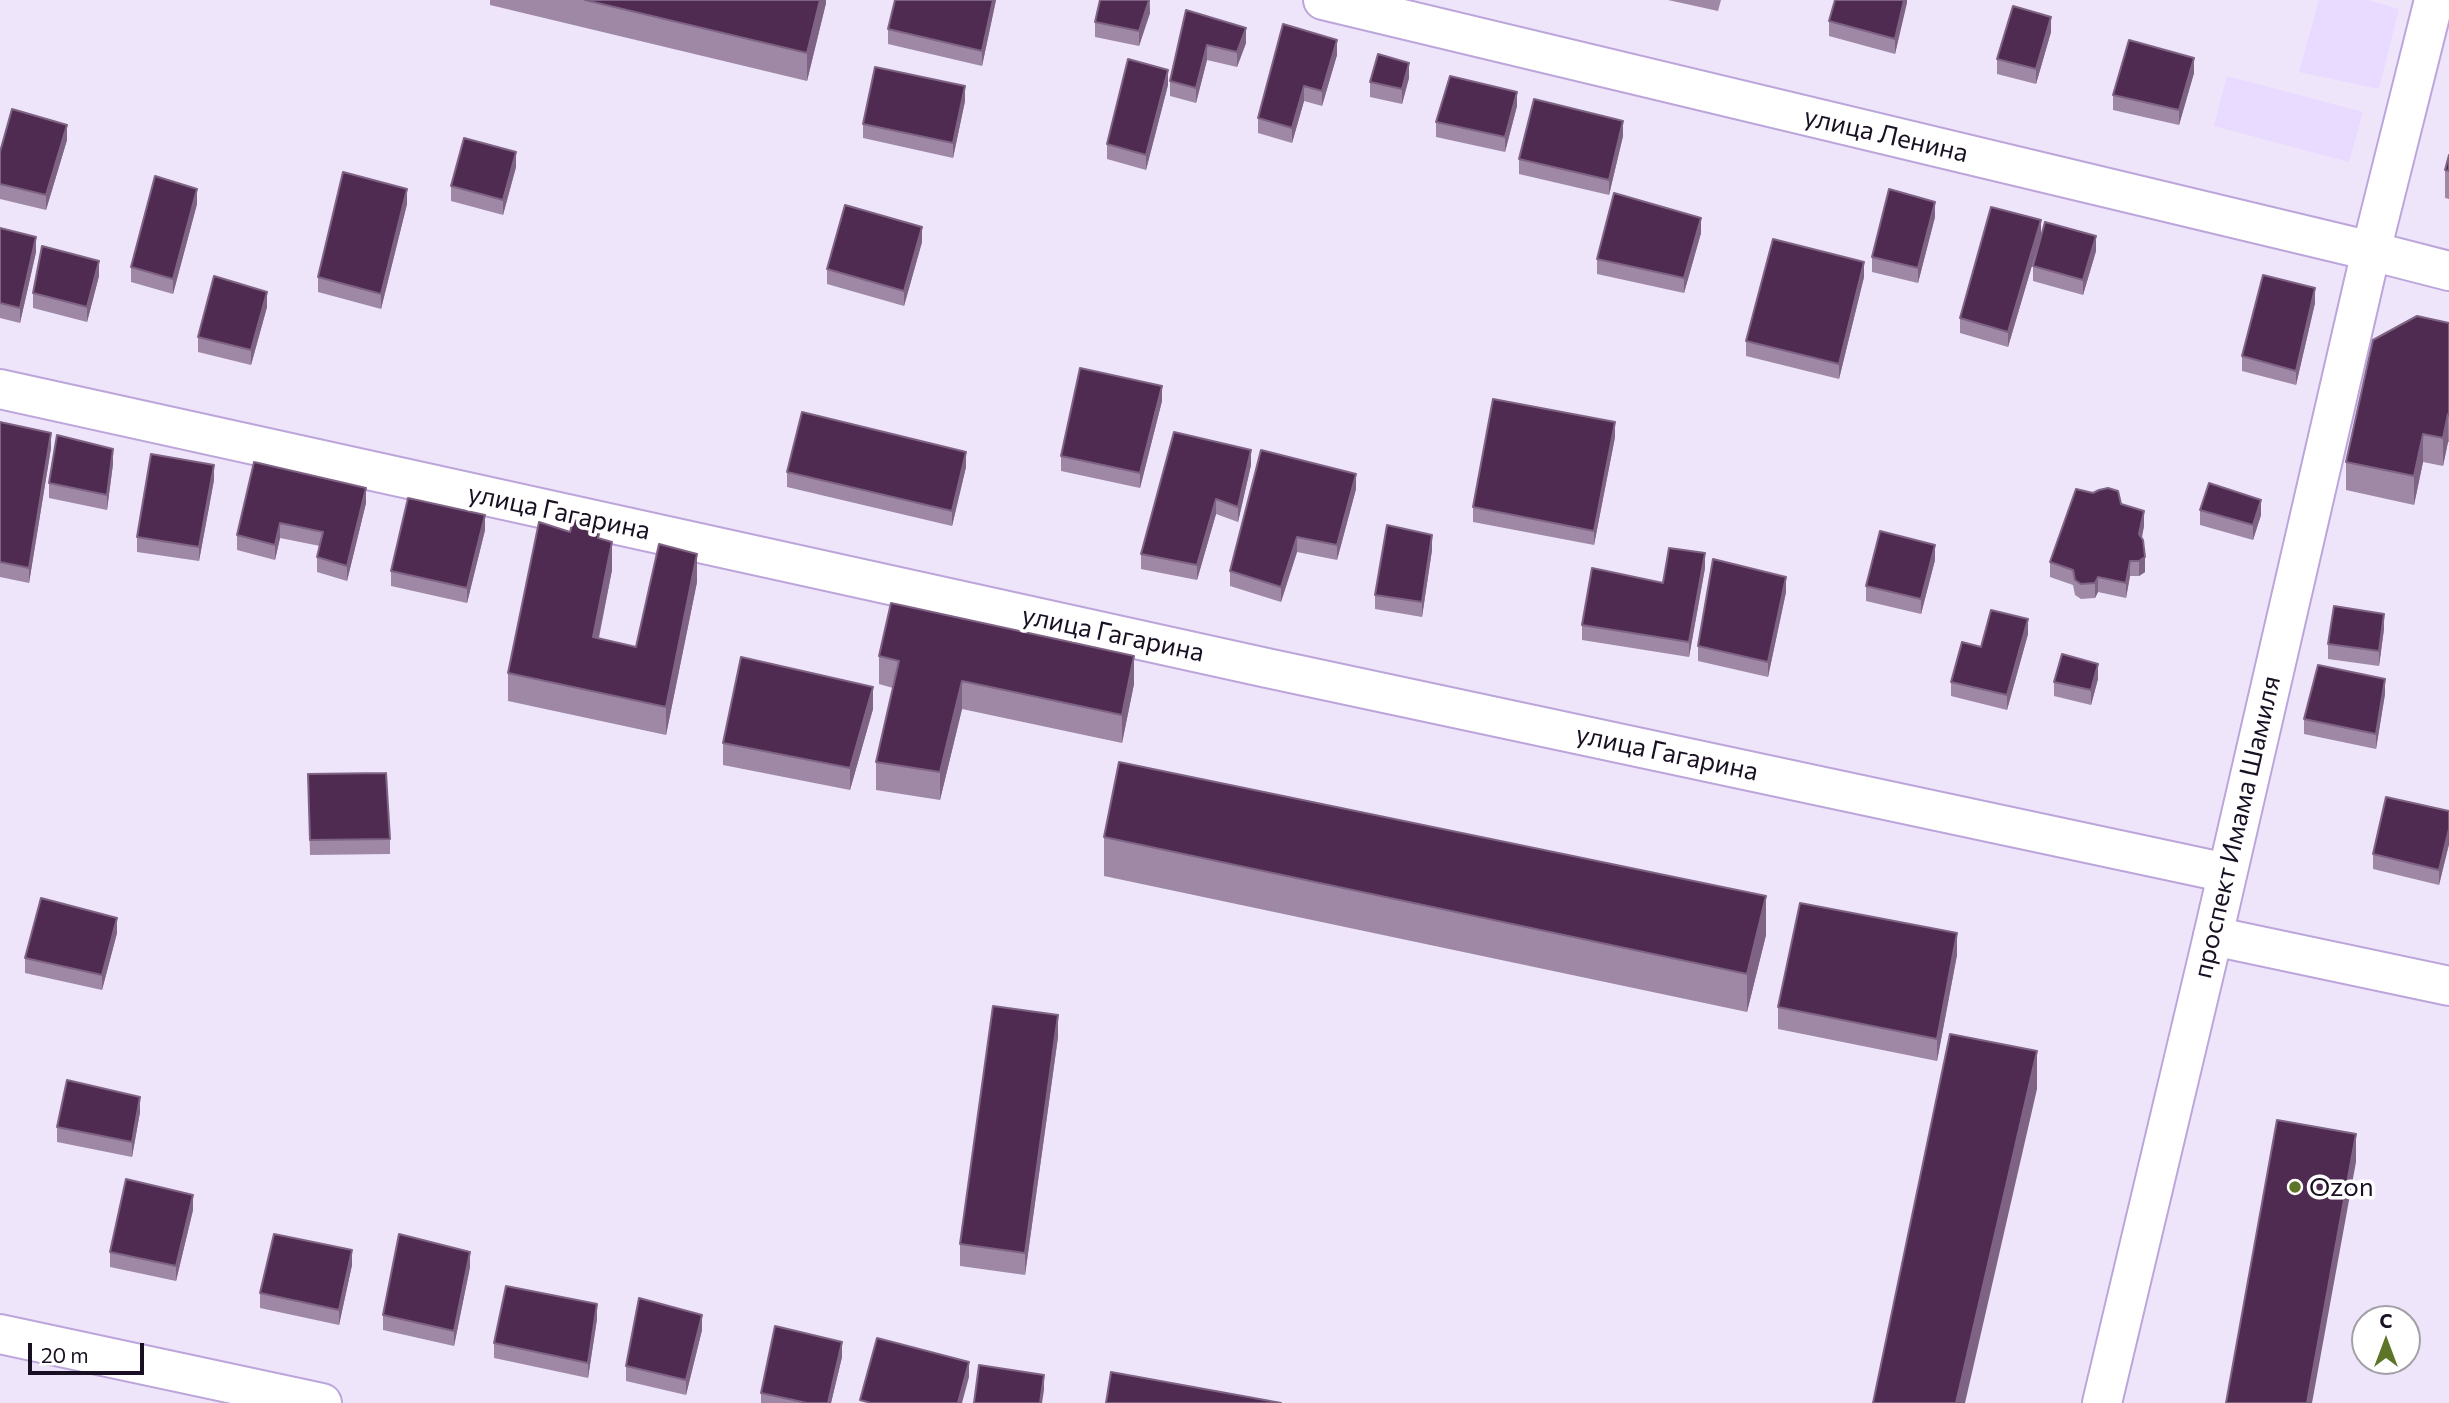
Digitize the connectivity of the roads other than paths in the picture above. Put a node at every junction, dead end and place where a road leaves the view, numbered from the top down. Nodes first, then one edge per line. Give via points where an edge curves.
1 (1322, 0) edge
2 (2434, 0) edge
3 (2371, 251) junction
4 (2449, 271) edge
5 (0, 389) edge
6 (2227, 873) junction
7 (2213, 936) junction
8 (2449, 986) edge
9 (0, 1334) edge
10 (322, 1403) edge
11 (2102, 1403) edge

1 - 3 street, улица Ленина
2 - 3 street, проспект Имама Шамиля
3 - 4 street, улица Ленина
3 - 6 street, проспект Имама Шамиля
5 - 6 street, улица Гагарина via 1294,674
6 - 7 street, проспект Имама Шамиля
7 - 8 street
7 - 11 street, проспект Имама Шамиля
9 - 10 street

